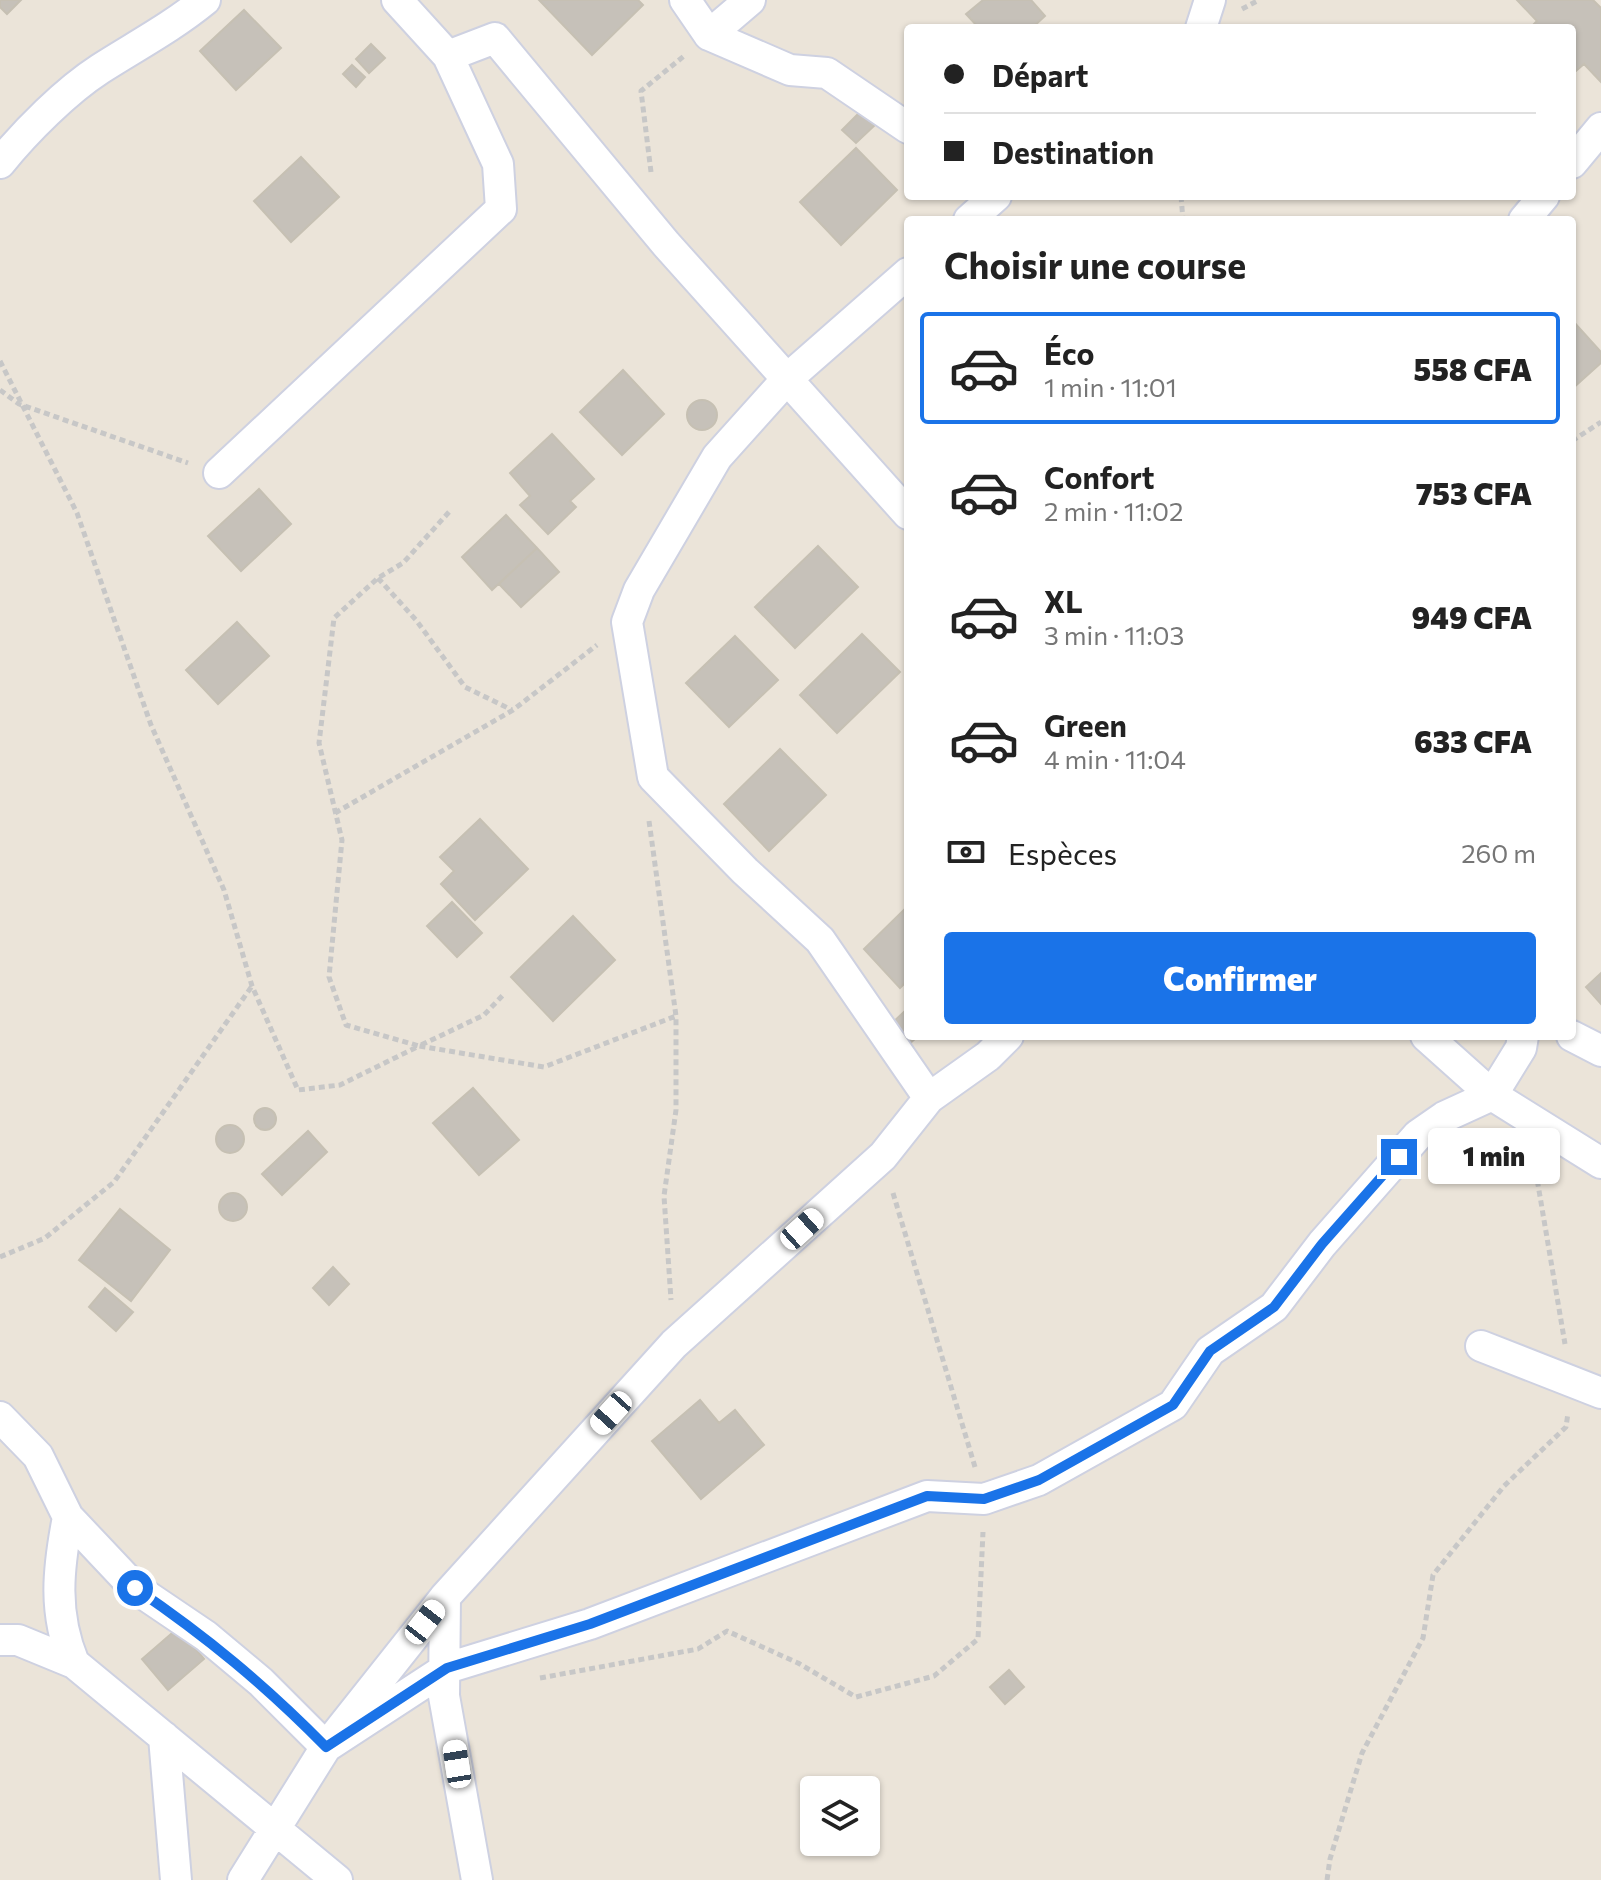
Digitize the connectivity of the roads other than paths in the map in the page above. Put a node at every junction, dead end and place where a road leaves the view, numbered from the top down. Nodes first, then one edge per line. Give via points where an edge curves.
1 (205, 0) edge
2 (397, 0) edge
3 (685, 0) edge
4 (750, 0) edge
5 (1210, 0) edge
6 (1202, 24) edge
7 (709, 35) junction
8 (448, 56) junction
9 (904, 125) edge
10 (1601, 128) edge
11 (1576, 158) edge
12 (0, 163) edge
13 (992, 200) edge
14 (1541, 200) edge
15 (974, 216) edge
16 (1527, 216) edge
17 (904, 277) edge
18 (787, 379) junction
19 (219, 473) road end
20 (904, 510) edge
21 (1576, 1038) edge
22 (1004, 1040) edge
23 (1430, 1040) edge
24 (1522, 1040) edge
25 (1601, 1051) edge
26 (1492, 1095) junction
27 (929, 1098) junction
28 (1601, 1163) edge
29 (1481, 1346) dead end
30 (1601, 1393) edge
31 (0, 1417) edge
32 (68, 1517) junction
33 (445, 1597) junction
34 (0, 1640) edge
35 (74, 1663) junction
36 (447, 1668) junction
37 (164, 1737) junction
38 (326, 1747) junction
39 (278, 1830) junction
40 (176, 1880) edge
41 (243, 1880) edge
42 (337, 1880) edge
43 (477, 1880) edge

1 - 12 street via 173,26 97,70 19,139
2 - 8 street
3 - 7 street
4 - 7 street
5 - 6 street
7 - 9 street via 790,70 827,73
8 - 18 street via 495,38 666,244
8 - 19 street via 498,164 501,209
10 - 11 street
13 - 15 street
14 - 16 street
17 - 18 street
18 - 20 street
18 - 27 street via 717,457 639,590 627,622 653,777 820,940
21 - 25 street
22 - 27 street
23 - 26 street
24 - 26 street
26 - 28 street
26 - 36 street via 1418,1135 1274,1307 1210,1351 1173,1405 1074,1461 984,1499 927,1496 590,1624
27 - 33 street via 883,1156 674,1344
29 - 30 street
31 - 32 street via 38,1456
32 - 35 street via 59,1602 62,1634
32 - 38 street via 135,1588 206,1636
33 - 36 street
33 - 38 street
34 - 35 street via 18,1640
35 - 37 street
36 - 38 street
36 - 43 street via 444,1696
37 - 39 street
37 - 40 street
38 - 39 street
39 - 41 street
39 - 42 street

